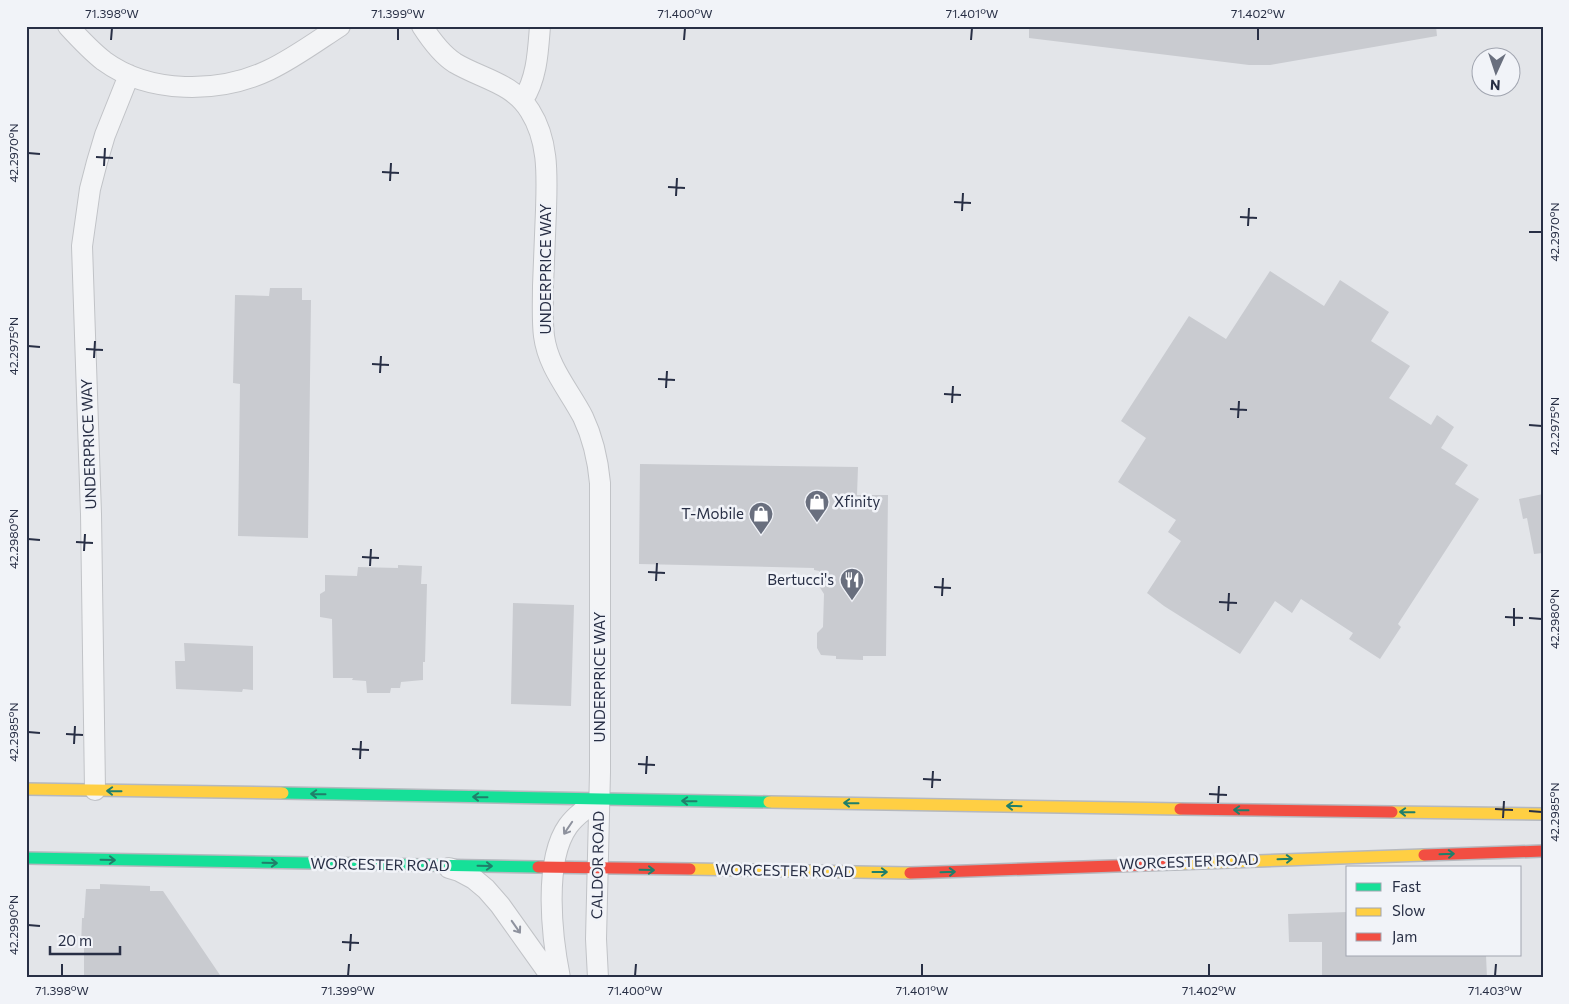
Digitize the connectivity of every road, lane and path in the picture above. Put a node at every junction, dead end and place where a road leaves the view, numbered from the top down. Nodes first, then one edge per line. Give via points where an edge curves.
1 (68, 26) edge
2 (340, 26) edge
3 (422, 26) edge
4 (540, 26) edge
5 (128, 75) junction
6 (523, 100) junction
7 (26, 789) edge
8 (94, 790) junction
9 (600, 799) junction
10 (1543, 814) edge
11 (1543, 851) edge
12 (26, 858) edge
13 (440, 866) junction
14 (553, 868) junction
15 (599, 869) junction
16 (552, 978) edge
17 (560, 978) edge
18 (598, 978) edge

1 - 5 street via 105,61
2 - 5 street via 289,60 244,80 194,86 149,82
3 - 6 street, UNDERPRICE WAY via 453,62 509,88
4 - 6 street via 531,87
5 - 8 street, UNDERPRICE WAY via 97,162 88,197 82,246 91,514
6 - 9 street, UNDERPRICE WAY via 540,127 546,165 544,336 548,355 584,420 598,459 601,511
7 - 8 highway
9 -> 8 highway
10 -> 9 highway
9 -> 14 street, CALDOR ROAD via 567,827
9 - 15 street, CALDOR ROAD
15 -> 11 highway, WORCESTER ROAD via 907,872
12 -> 13 highway, WORCESTER ROAD
13 -> 14 highway, WORCESTER ROAD
13 -> 16 street via 459,871 486,889
14 - 15 highway, WORCESTER ROAD
14 - 17 street, CALDOR ROAD via 554,944
15 - 18 street, CALDOR ROAD

